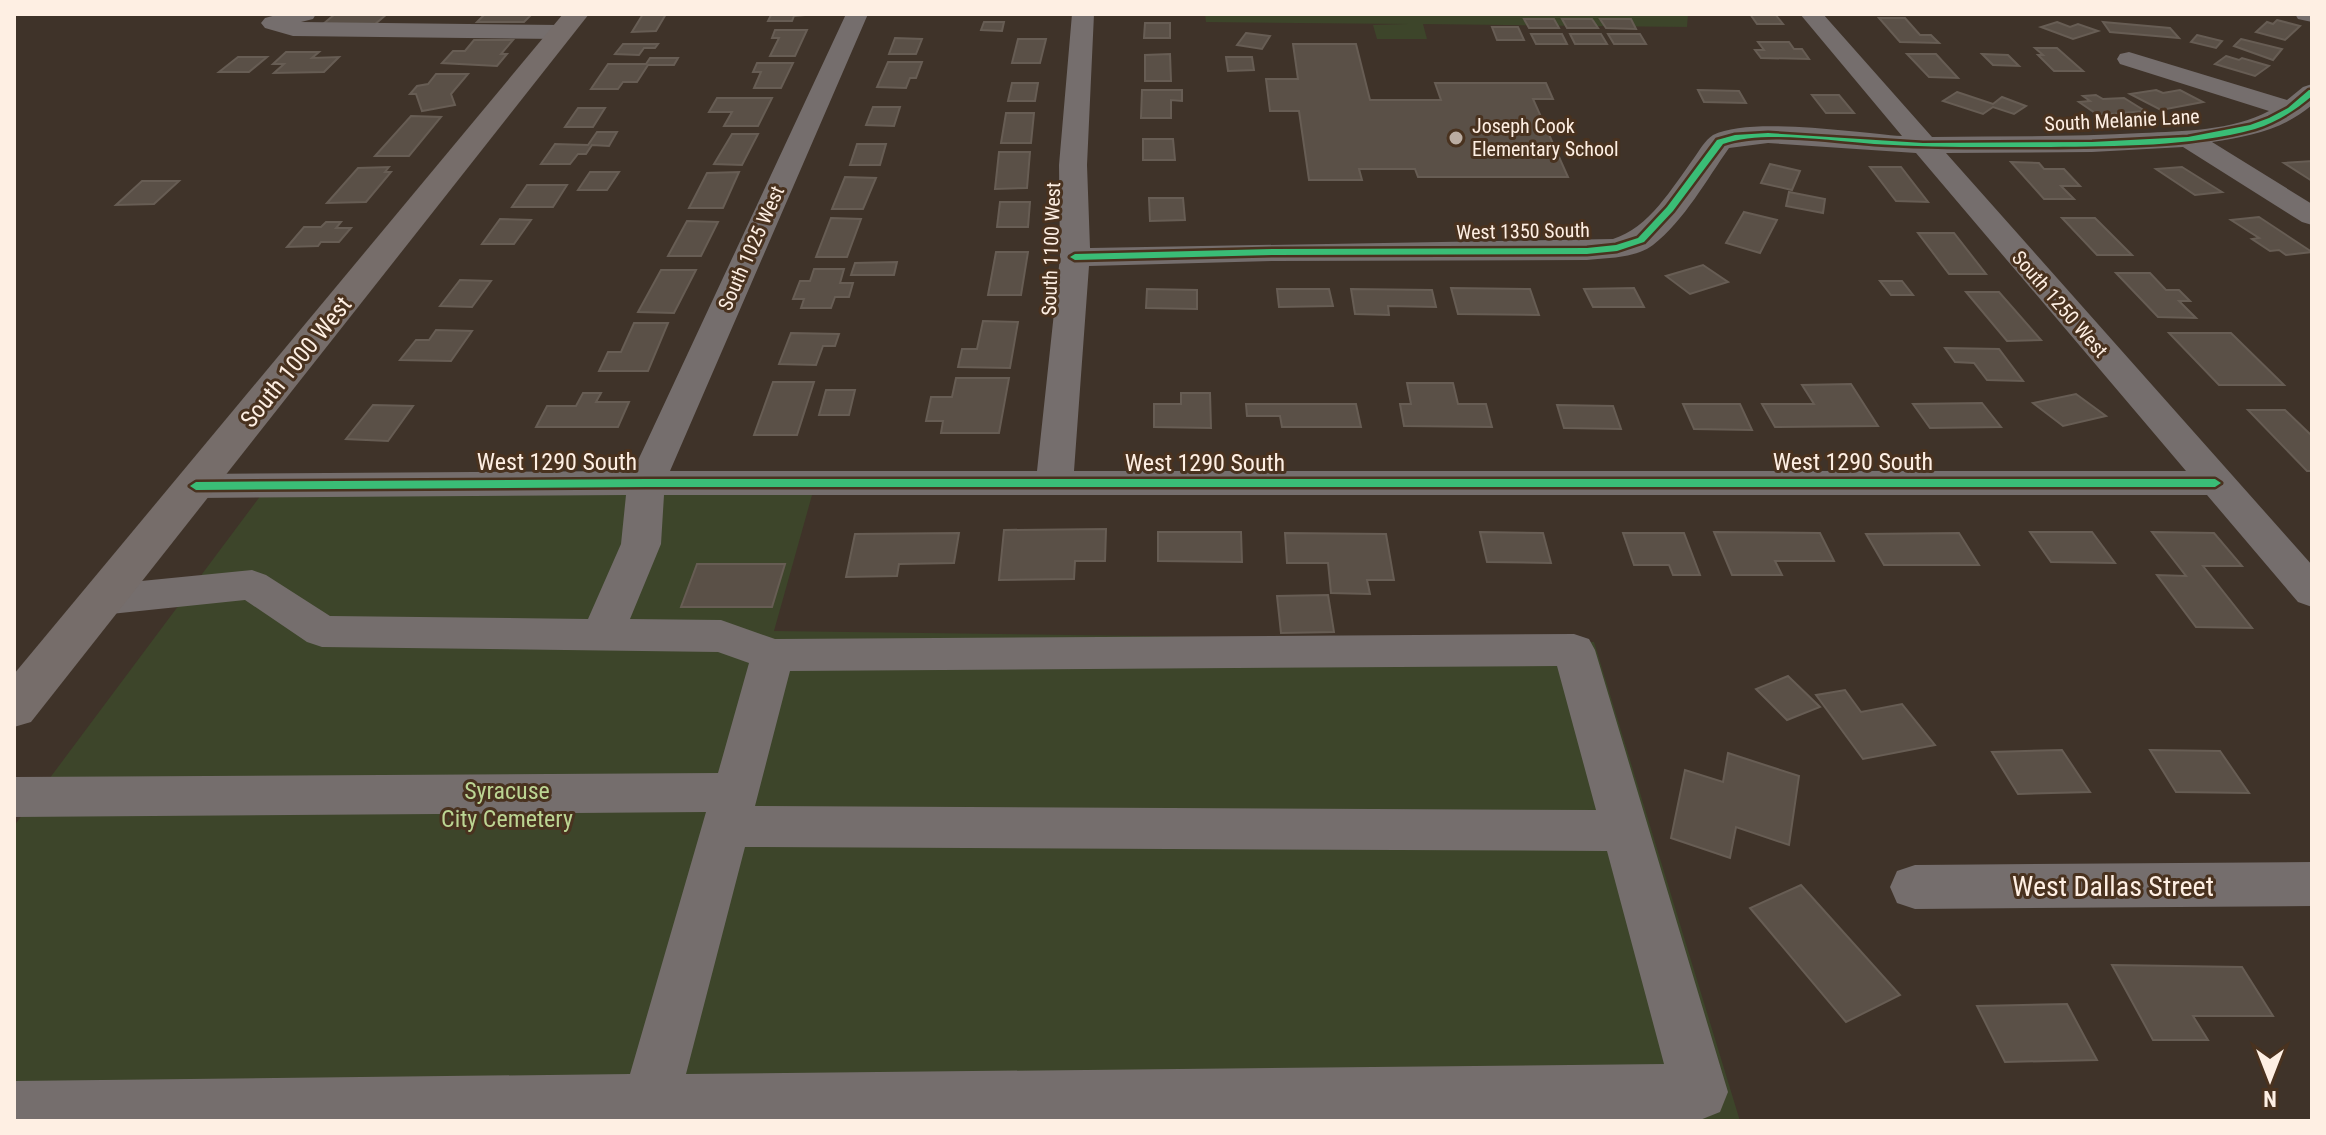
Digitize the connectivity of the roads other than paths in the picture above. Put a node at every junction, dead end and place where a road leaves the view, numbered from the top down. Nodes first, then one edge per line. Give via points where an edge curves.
1 (305, 14) edge
2 (857, 14) edge
3 (1083, 14) edge
4 (1811, 14) edge
5 (2306, 14) edge
6 (2312, 15) edge
7 (568, 23) edge
8 (2129, 59) dead end
9 (2312, 92) edge
10 (2291, 110) junction
11 (2188, 139) junction
12 (1923, 145) junction
13 (2312, 216) edge
14 (1075, 257) junction
15 (646, 483) junction
16 (2215, 483) junction
17 (1054, 485) junction
18 (196, 486) junction
19 (2312, 592) edge
20 (101, 600) junction
21 (603, 633) junction
22 (773, 655) junction
23 (14, 708) edge
24 (14, 797) edge
25 (731, 809) junction
26 (1626, 831) junction
27 (2312, 884) edge
28 (1915, 887) dead end
29 (650, 1104) junction
30 (14, 1109) edge

1 - 7 street via 273,23 293,29
2 - 15 street, South 1025 West
3 - 14 street, South 1100 West via 1073,165
4 - 12 street, South 1250 West
5 - 6 street
7 - 18 main road, South 1000 West
8 - 10 street
9 - 10 street, South Melanie Lane
10 - 11 street, South Melanie Lane via 2252,127
11 - 12 street, South Melanie Lane
11 - 13 street
12 - 14 street, West 1350 South via 1768,135 1720,142 1641,240 1617,248
12 - 16 street, South 1250 West
14 - 17 street, South 1100 West
15 - 17 street, West 1290 South
15 - 18 street, West 1290 South
15 - 21 street, South 1025 West via 641,544
16 - 17 street, West 1290 South
16 - 19 street, South 1250 West
18 - 20 main road, South 1000 West
20 - 21 street via 252,585 322,631
20 - 23 main road, South 1000 West
21 - 22 street via 721,636
22 - 25 street
22 - 26 street via 1574,650
24 - 25 street
25 - 26 street
25 - 29 street
26 - 29 street via 1700,1092
27 - 28 street, West Dallas Street
29 - 30 street

